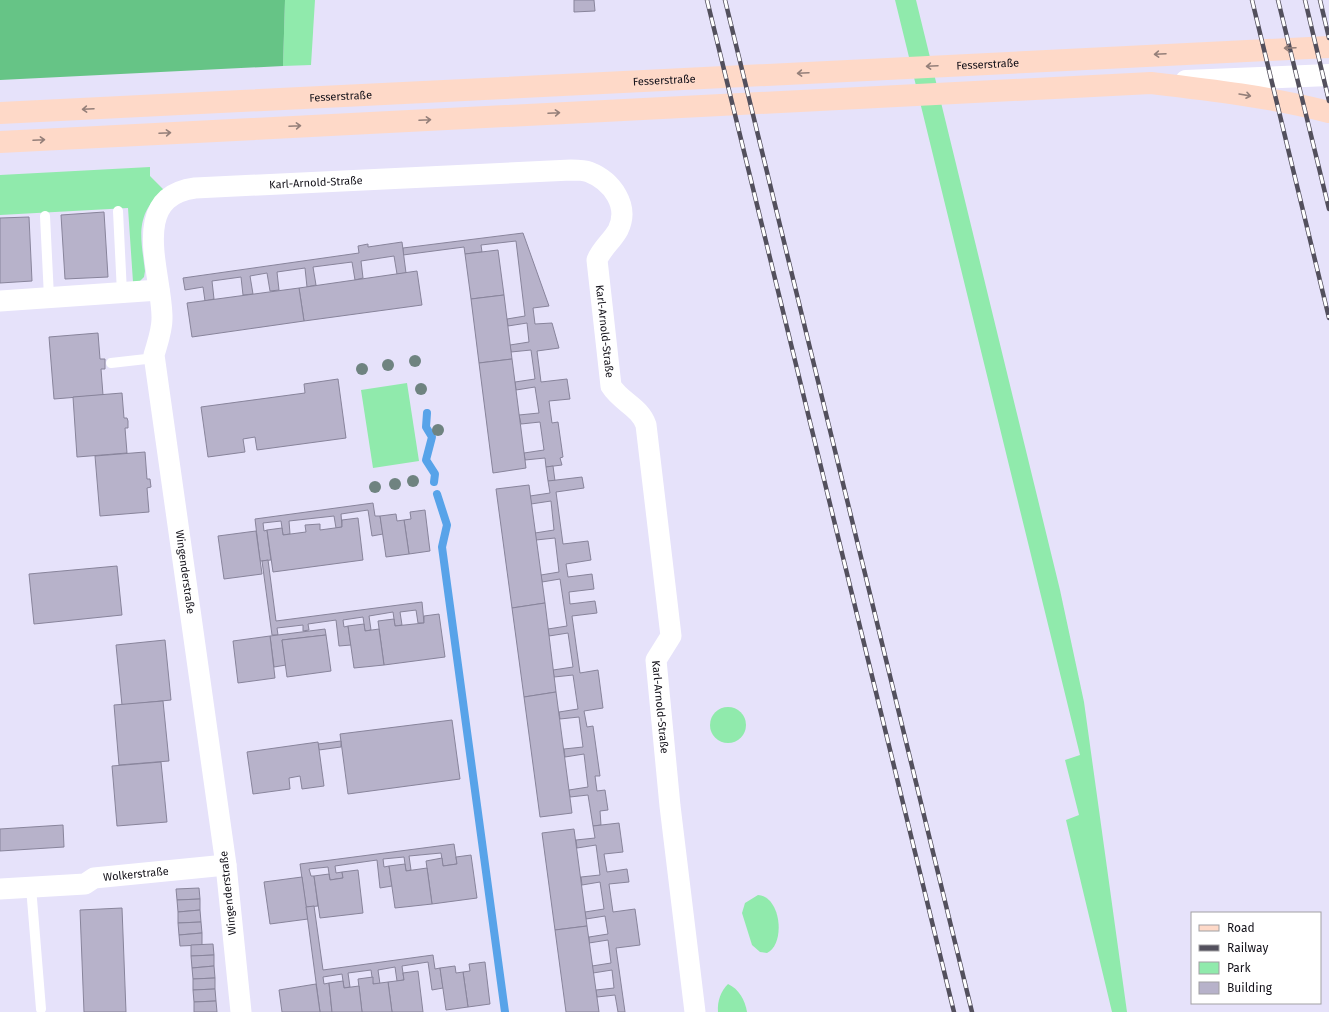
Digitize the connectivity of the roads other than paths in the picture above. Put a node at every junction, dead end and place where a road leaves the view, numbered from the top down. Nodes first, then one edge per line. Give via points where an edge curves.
1 (1329, 47) edge
2 (1329, 75) edge
3 (1151, 83) junction
4 (1329, 112) edge
5 (0, 113) edge
6 (0, 142) edge
7 (118, 211) dead end
8 (44, 216) dead end
9 (159, 290) junction
10 (122, 293) junction
11 (49, 298) junction
12 (0, 301) edge
13 (155, 358) junction
14 (111, 363) dead end
15 (226, 865) junction
16 (31, 887) junction
17 (0, 889) edge
18 (40, 1009) dead end
19 (241, 1012) edge
20 (695, 1012) edge

1 -> 5 main road, Fesserstraße
2 - 3 main road
3 -> 4 main road via 1229,92
6 -> 3 main road
7 - 10 lane
8 - 11 lane
9 - 10 street
9 - 13 street, Wingenderstraße via 162,320
9 - 20 street, Karl-Arnold-Straße via 153,232 155,216 163,204 184,190 571,170 588,171 604,179 615,190 622,219 618,231 600,252 597,260 611,386 615,393 642,416 646,425 671,636 656,660 670,806
10 - 11 street
11 - 12 street
13 - 14 lane
13 - 15 street, Wingenderstraße
15 - 16 street, Wolkerstraße via 94,878 85,884
15 - 19 street, Wingenderstraße
16 - 17 street, Wolkerstraße
16 - 18 lane

